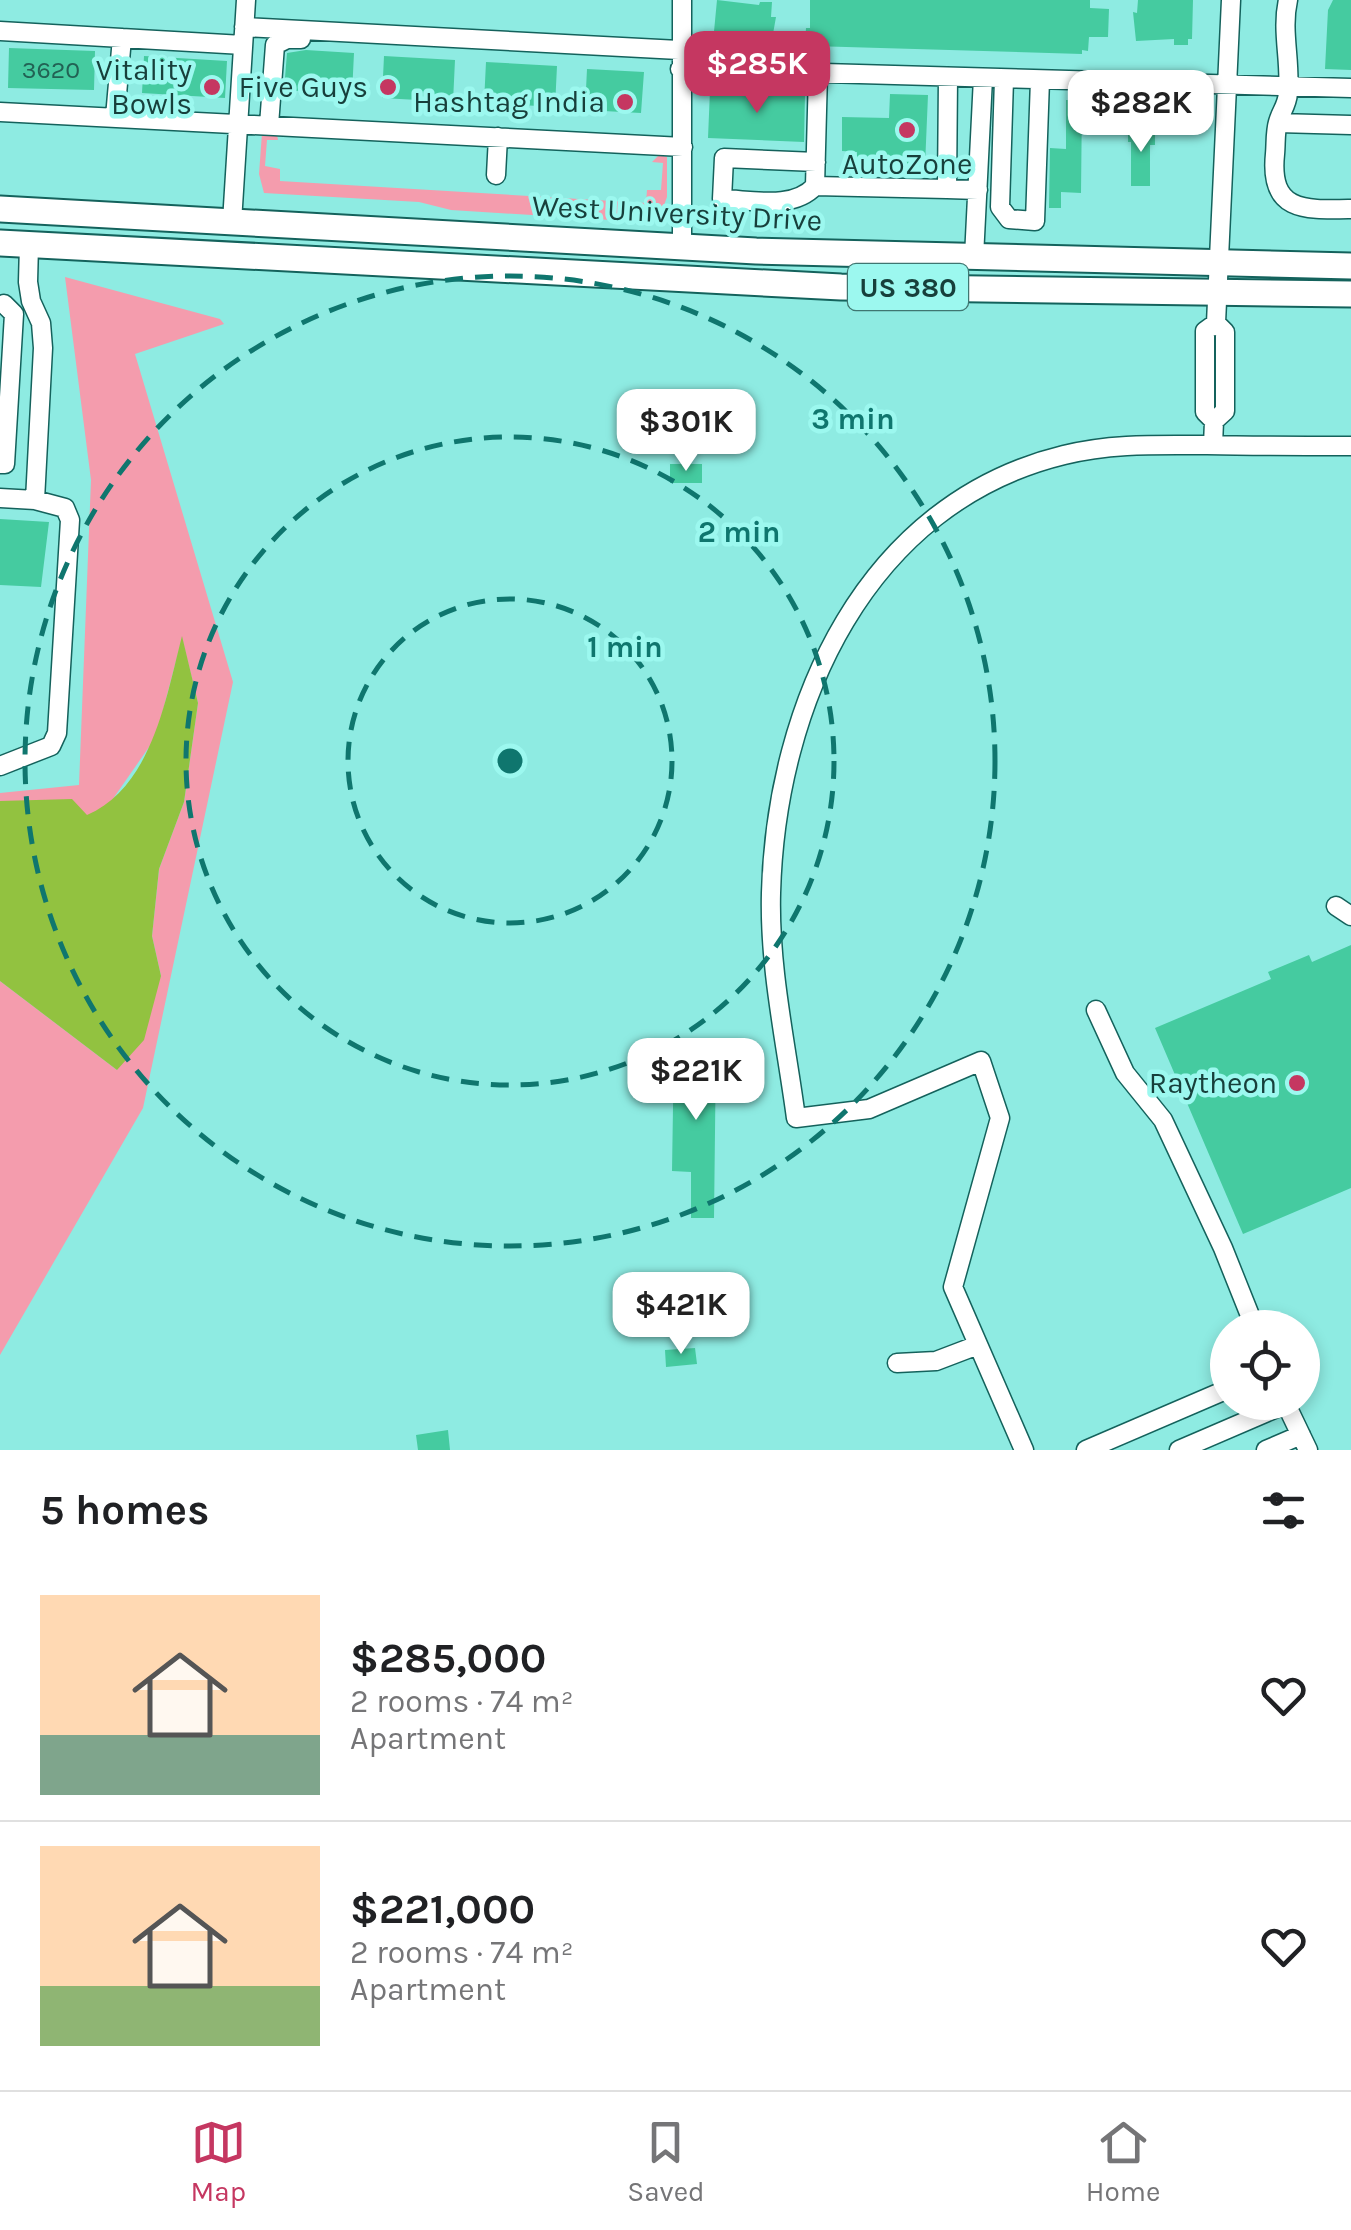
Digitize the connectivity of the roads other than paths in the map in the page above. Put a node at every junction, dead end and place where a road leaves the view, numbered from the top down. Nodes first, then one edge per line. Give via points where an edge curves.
1 (246, 0) edge
2 (682, 0) edge
3 (1231, 0) edge
4 (1288, 0) edge
5 (0, 31) edge
6 (345, 32) junction
7 (244, 36) junction
8 (122, 38) junction
9 (679, 50) junction
10 (680, 69) junction
11 (818, 73) junction
12 (948, 77) junction
13 (983, 78) junction
14 (1004, 78) junction
15 (1040, 80) junction
16 (1226, 85) junction
17 (1288, 86) junction
18 (1351, 88) edge
19 (0, 112) edge
20 (115, 117) junction
21 (238, 123) junction
22 (1278, 123) junction
23 (269, 124) junction
24 (1351, 125) edge
25 (498, 137) junction
26 (684, 147) junction
27 (816, 162) junction
28 (496, 176) dead end
29 (815, 186) junction
30 (947, 189) junction
31 (978, 190) junction
32 (1351, 208) edge
33 (0, 210) edge
34 (232, 222) junction
35 (0, 243) edge
36 (36, 245) junction
37 (682, 248) junction
38 (231, 256) junction
39 (974, 257) junction
40 (1218, 263) junction
41 (1351, 266) edge
42 (472, 267) junction
43 (682, 278) junction
44 (1218, 290) junction
45 (1351, 294) edge
46 (4, 304) dead end
47 (6, 346) edge
48 (42, 348) junction
49 (1213, 445) junction
50 (1351, 446) edge
51 (0, 464) edge
52 (0, 498) edge
53 (36, 500) junction
54 (0, 753) edge
55 (34, 754) junction
56 (0, 766) edge
57 (1096, 1010) dead end
58 (1248, 1310) edge
59 (978, 1345) junction
60 (897, 1363) dead end
61 (1210, 1397) edge
62 (1247, 1420) edge
63 (1294, 1420) edge
64 (1304, 1443) edge
65 (1024, 1450) edge
66 (1086, 1450) edge
67 (1178, 1450) edge
68 (1266, 1450) edge

1 - 7 street
2 - 9 street
3 - 16 street
4 - 17 street
5 - 8 street
6 - 7 street
6 - 9 street
6 - 23 street via 275,45
7 - 8 street
7 - 21 street
8 - 20 street
9 - 10 street
10 - 11 street
10 - 26 street
11 - 12 street
11 - 27 street
12 - 13 street
12 - 30 street
13 - 14 street
13 - 31 street
14 - 15 street
14 - 15 street via 1000,207 1009,219 1035,220
15 - 16 street
16 - 17 street
16 - 40 street
17 - 18 street
17 - 22 street
19 - 20 street
20 - 21 street
21 - 23 street
21 - 34 street
22 - 24 street
22 - 32 street via 1273,172 1280,196 1294,207
23 - 25 street
25 - 26 street
25 - 28 street
26 - 37 street
27 - 29 street
27 - 29 street via 724,158 722,199 792,201
29 - 30 street
30 - 31 street
31 - 39 street
33 - 34 highway, West University Drive / US 380
34 - 36 highway via 210,240 110,234
34 - 37 highway, West University Drive / US 380
34 - 38 highway
35 - 36 highway, US 380
36 - 38 highway, US 380
36 - 48 street via 28,282
37 - 39 highway, West University Drive / US 380
37 - 42 highway via 655,270 492,262
37 - 43 highway
38 - 42 highway, US 380
39 - 40 highway, West University Drive / US 380
40 - 41 highway, West University Drive / US 380
40 - 44 street
42 - 43 highway, US 380
43 - 44 highway, US 380 via 842,287
44 - 45 highway, US 380
44 - 49 street via 1225,411 1214,421
46 - 47 street via 14,314
47 - 48 street
47 - 51 street
48 - 53 street
49 - 50 street
49 - 59 street via 1067,454 1019,470 949,507 888,560 853,606 827,653 792,752 771,913 796,1118 869,1109 982,1061 1000,1118 953,1287
52 - 53 street
53 - 55 street via 65,508 70,520 58,733 52,746
54 - 55 street
55 - 56 street
57 - 58 street via 1126,1072 1163,1120
59 - 60 street via 936,1361
59 - 65 street
61 - 66 street
62 - 67 street
63 - 64 street
64 - 68 street

